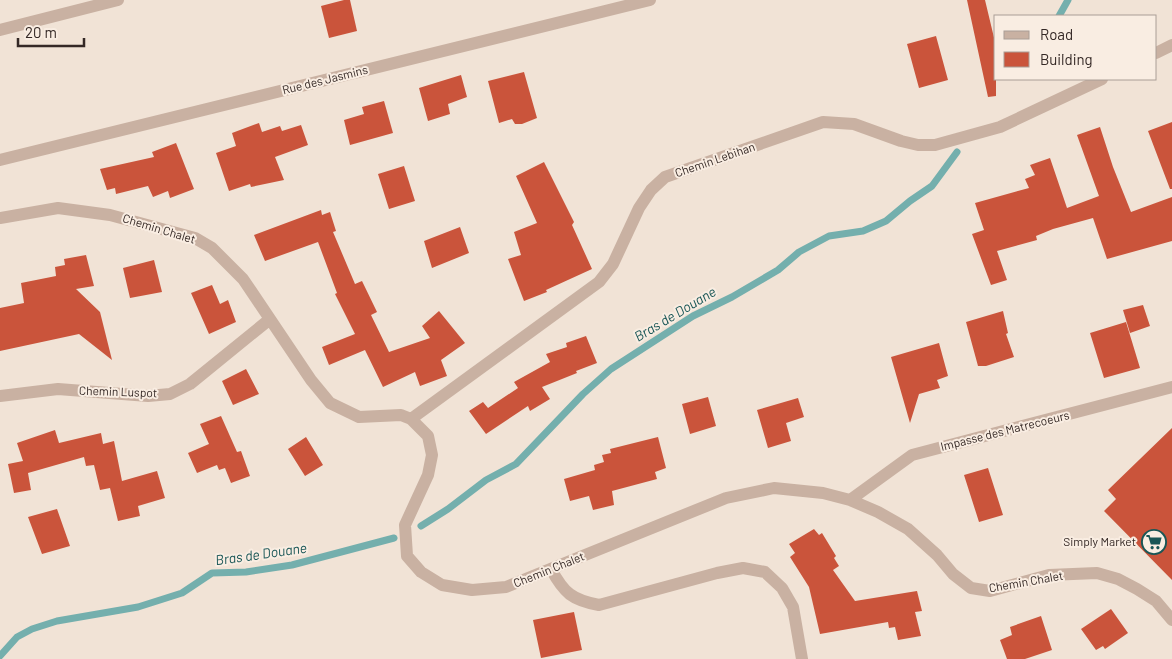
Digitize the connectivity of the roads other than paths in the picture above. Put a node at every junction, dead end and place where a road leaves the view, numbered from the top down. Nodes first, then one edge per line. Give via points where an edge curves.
1 (118, 0) edge
2 (650, 0) edge
3 (0, 30) edge
4 (1172, 46) edge
5 (1157, 53) edge
6 (1100, 80) edge
7 (0, 160) edge
8 (0, 218) edge
9 (270, 319) junction
10 (1172, 388) edge
11 (0, 396) edge
12 (411, 419) junction
13 (850, 500) junction
14 (552, 569) junction
15 (1172, 620) edge
16 (802, 659) edge

1 - 3 street
2 - 7 street, Rue des Jasmins
4 - 5 street
6 - 12 street, Chemin Lebihan via 1000,127 935,145 901,141 854,124 823,122 665,177 638,208 613,264 599,282
8 - 9 street, Chemin Chalet via 58,208 110,215 195,238 212,248 243,279
9 - 11 street, Chemin Luspot via 190,384 170,394 148,396 58,389
9 - 12 street, Chemin Chalet via 330,403 359,417 401,415
10 - 13 street, Impasse des Matrecoeurs via 912,455
12 - 14 street, Chemin Chalet via 428,436 432,455 428,475 405,525 407,556 421,572 442,585 472,590 506,587
13 - 14 street, Chemin Chalet via 823,493 774,488 726,498
13 - 15 street, Chemin Chalet via 908,529 971,588 990,591 1049,576 1097,573 1137,589 1156,602
14 - 16 street via 560,586 570,595 581,602 599,605 717,573 743,568 765,572 782,588 793,608

